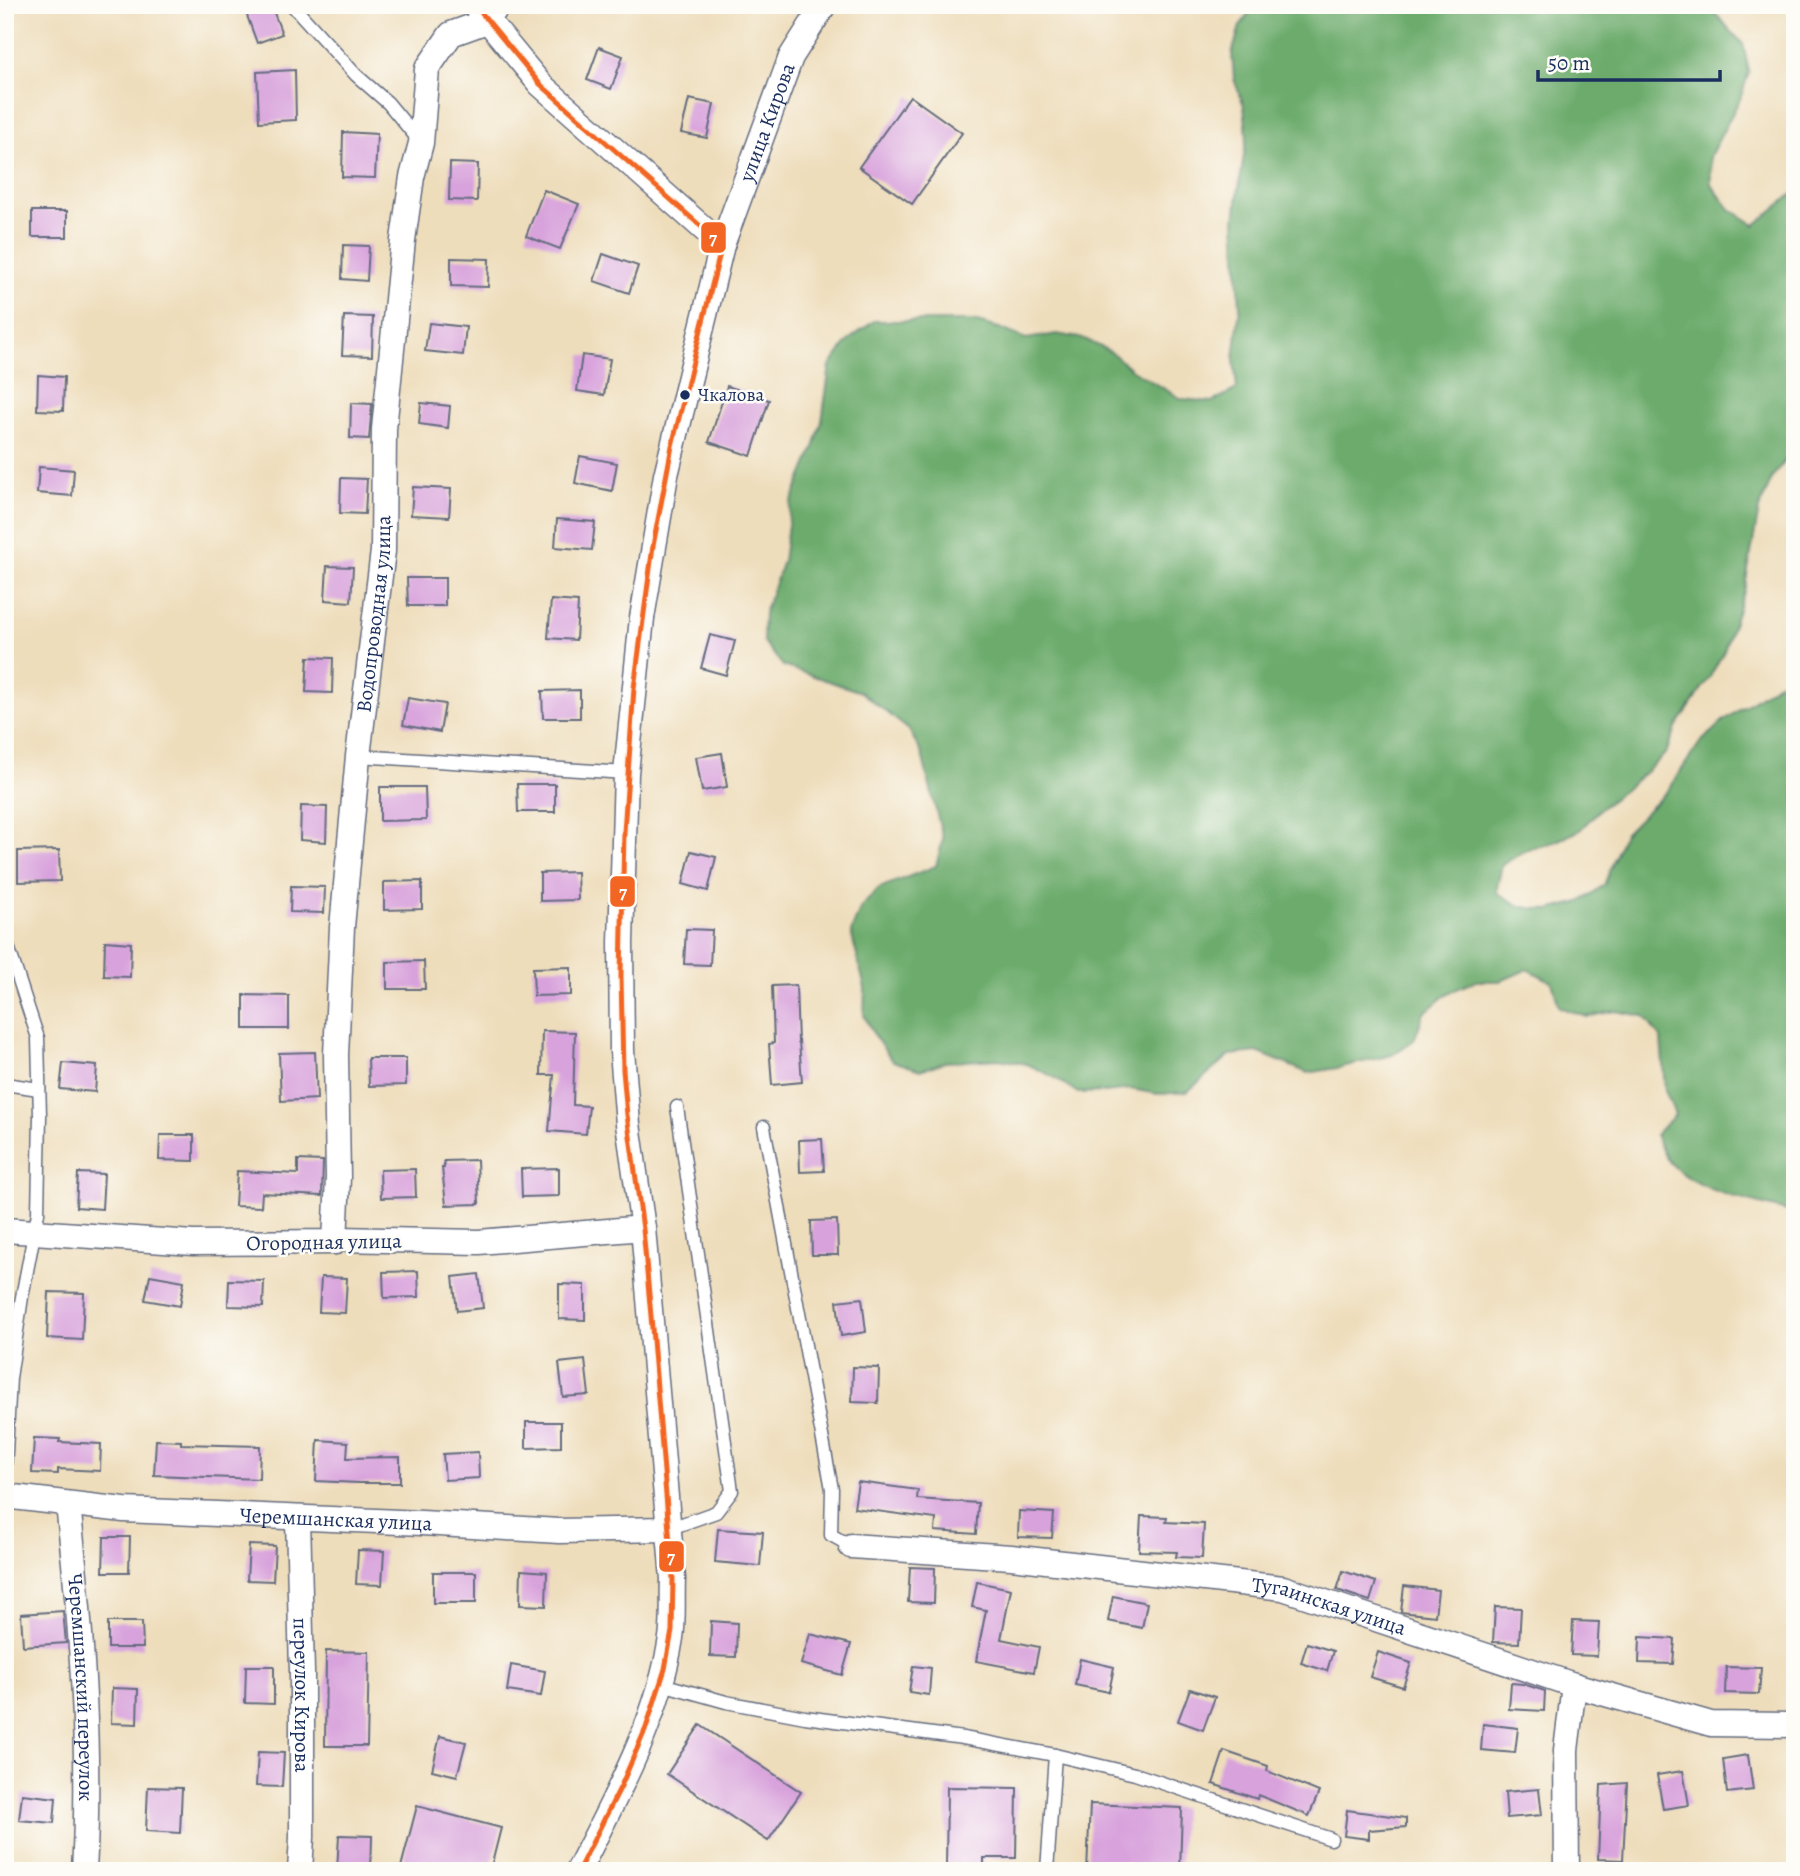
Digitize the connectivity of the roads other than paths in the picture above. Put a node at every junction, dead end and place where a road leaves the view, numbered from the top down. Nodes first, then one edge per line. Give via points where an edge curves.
1 (292, 5) edge
2 (824, 5) edge
3 (486, 10) edge
4 (421, 143) junction
5 (722, 245) junction
6 (358, 755) junction
7 (626, 774) junction
8 (5, 937) edge
9 (5, 1084) edge
10 (39, 1089) junction
11 (677, 1107) dead end
12 (764, 1127) dead end
13 (643, 1228) junction
14 (5, 1230) edge
15 (35, 1231) junction
16 (335, 1242) junction
17 (5, 1471) edge
18 (5, 1496) edge
19 (68, 1504) junction
20 (298, 1518) junction
21 (668, 1529) junction
22 (851, 1546) joint
23 (662, 1684) junction
24 (1574, 1685) junction
25 (1795, 1725) edge
26 (1055, 1755) junction
27 (1331, 1839) dead end
28 (84, 1871) edge
29 (300, 1871) edge
30 (578, 1871) edge
31 (1047, 1871) edge
32 (1567, 1871) edge

1 - 4 lane
2 - 5 street, улица Кирова via 792,57
3 - 4 street, Водопроводная улица via 451,34 427,69
3 - 5 street via 540,83
4 - 6 street, Водопроводная улица via 412,177 394,327 384,429 383,551
5 - 7 street, улица Кирова via 666,475 642,618
6 - 7 lane
6 - 16 street, Водопроводная улица via 342,927
7 - 13 street, улица Кирова via 622,1051
8 - 10 lane via 38,1038
9 - 10 lane
10 - 15 lane
11 - 21 lane via 732,1491 716,1513
12 - 22 lane via 832,1489 831,1535
13 - 16 street, Огородная улица via 480,1242
13 - 21 street, улица Кирова
14 - 15 street, Огородная улица
15 - 16 street, Огородная улица via 193,1243
15 - 17 lane via 10,1378
18 - 19 street, Черемшанская улица
19 - 20 street, Черемшанская улица
19 - 28 street, Черемшанский переулок via 85,1697
20 - 21 street, Черемшанская улица via 559,1531
20 - 29 street, переулок Кирова
21 - 23 street, улица Кирова via 672,1635
22 - 24 street, Тугаинская улица via 1011,1557 1283,1588
23 - 26 lane via 805,1717
23 - 30 street, улица Кирова via 630,1768
24 - 25 street, Тугаинская улица via 1711,1724
24 - 32 street via 1566,1750
26 - 27 lane via 1135,1774
26 - 31 lane

